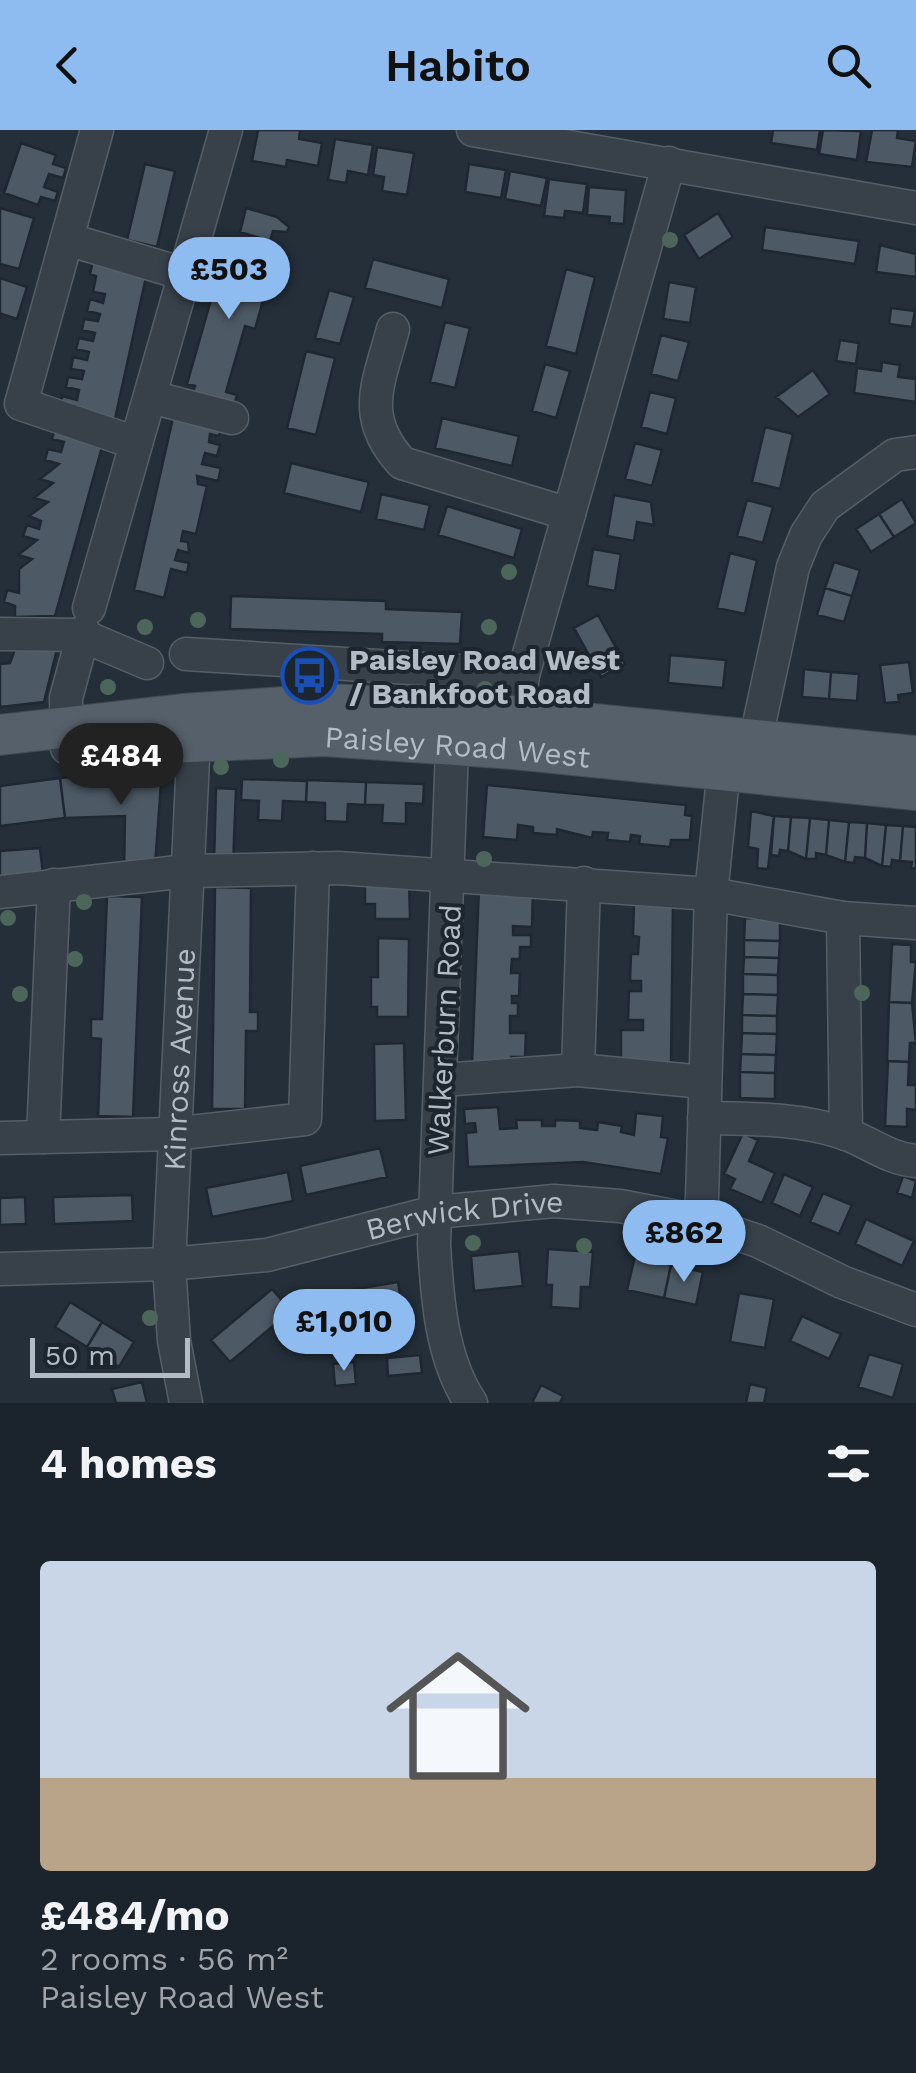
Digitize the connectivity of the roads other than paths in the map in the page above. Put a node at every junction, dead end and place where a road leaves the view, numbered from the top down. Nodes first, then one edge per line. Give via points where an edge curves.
1 (97, 130) edge
2 (226, 130) edge
3 (473, 130) edge
4 (669, 164) junction
5 (916, 208) edge
6 (67, 238) junction
7 (184, 274) junction
8 (393, 328) dead end
9 (150, 396) junction
10 (232, 418) dead end
11 (136, 443) junction
12 (916, 452) edge
13 (570, 514) junction
14 (84, 625) junction
15 (0, 634) edge
16 (186, 654) dead end
17 (147, 663) dead end
18 (524, 675) junction
19 (193, 728) junction
20 (453, 728) junction
21 (515, 733) junction
22 (0, 735) edge
23 (66, 738) junction
24 (0, 756) edge
25 (916, 756) edge
26 (738, 758) junction
27 (916, 790) edge
28 (313, 868) junction
29 (187, 871) junction
30 (451, 877) junction
31 (584, 883) junction
32 (54, 886) junction
33 (0, 892) edge
34 (711, 894) junction
35 (843, 918) junction
36 (916, 923) edge
37 (578, 1070) junction
38 (442, 1080) junction
39 (704, 1082) junction
40 (704, 1118) junction
41 (173, 1134) junction
42 (846, 1134) junction
43 (43, 1137) junction
44 (0, 1138) edge
45 (916, 1161) edge
46 (435, 1212) junction
47 (698, 1221) junction
48 (169, 1264) junction
49 (0, 1269) edge
50 (916, 1310) edge
51 (186, 1403) edge
52 (471, 1403) edge

1 - 6 street
2 - 7 street
3 - 4 street
4 - 5 street
4 - 13 street
6 - 7 street
6 - 11 street via 21,404
7 - 9 street
8 - 13 street via 374,413 402,463
9 - 10 street
9 - 11 street
11 - 14 street
12 - 26 street via 896,455 825,506 806,535
13 - 18 street
14 - 15 street
14 - 17 street
14 - 23 street via 66,698
16 - 18 street
18 - 21 street
19 - 20 main road, Paisley Road West via 328,704
19 - 23 main road, Paisley Road West
19 - 29 street, Kinross Avenue
20 - 21 main road, Paisley Road West
20 - 30 street, Walkerburn Road
21 - 26 main road, Paisley Road West
22 - 23 main road, Paisley Road West
23 - 24 main road, Paisley Road West
25 - 26 main road, Paisley Road West
26 - 27 main road, Paisley Road West
26 - 34 street
28 - 29 street
28 - 30 street
28 - 41 street via 305,1119
29 - 32 street
29 - 41 street, Kinross Avenue
30 - 31 street
30 - 38 street, Walkerburn Road
31 - 34 street
31 - 37 street
32 - 33 street
32 - 43 street
34 - 35 street
34 - 39 street
35 - 36 street
35 - 42 street
37 - 38 street
37 - 39 street
38 - 46 street, Walkerburn Road
39 - 40 street
40 - 42 street via 788,1120
40 - 47 street
41 - 43 street
41 - 48 street, Kinross Avenue
42 - 45 street via 899,1160
43 - 44 street
46 - 47 street, Berwick Drive via 554,1202
46 - 48 street, Berwick Drive via 266,1255
46 - 52 street, Walkerburn Road via 441,1317
47 - 50 street, Berwick Drive
48 - 49 street, Berwick Drive
48 - 51 street, Kinross Avenue

